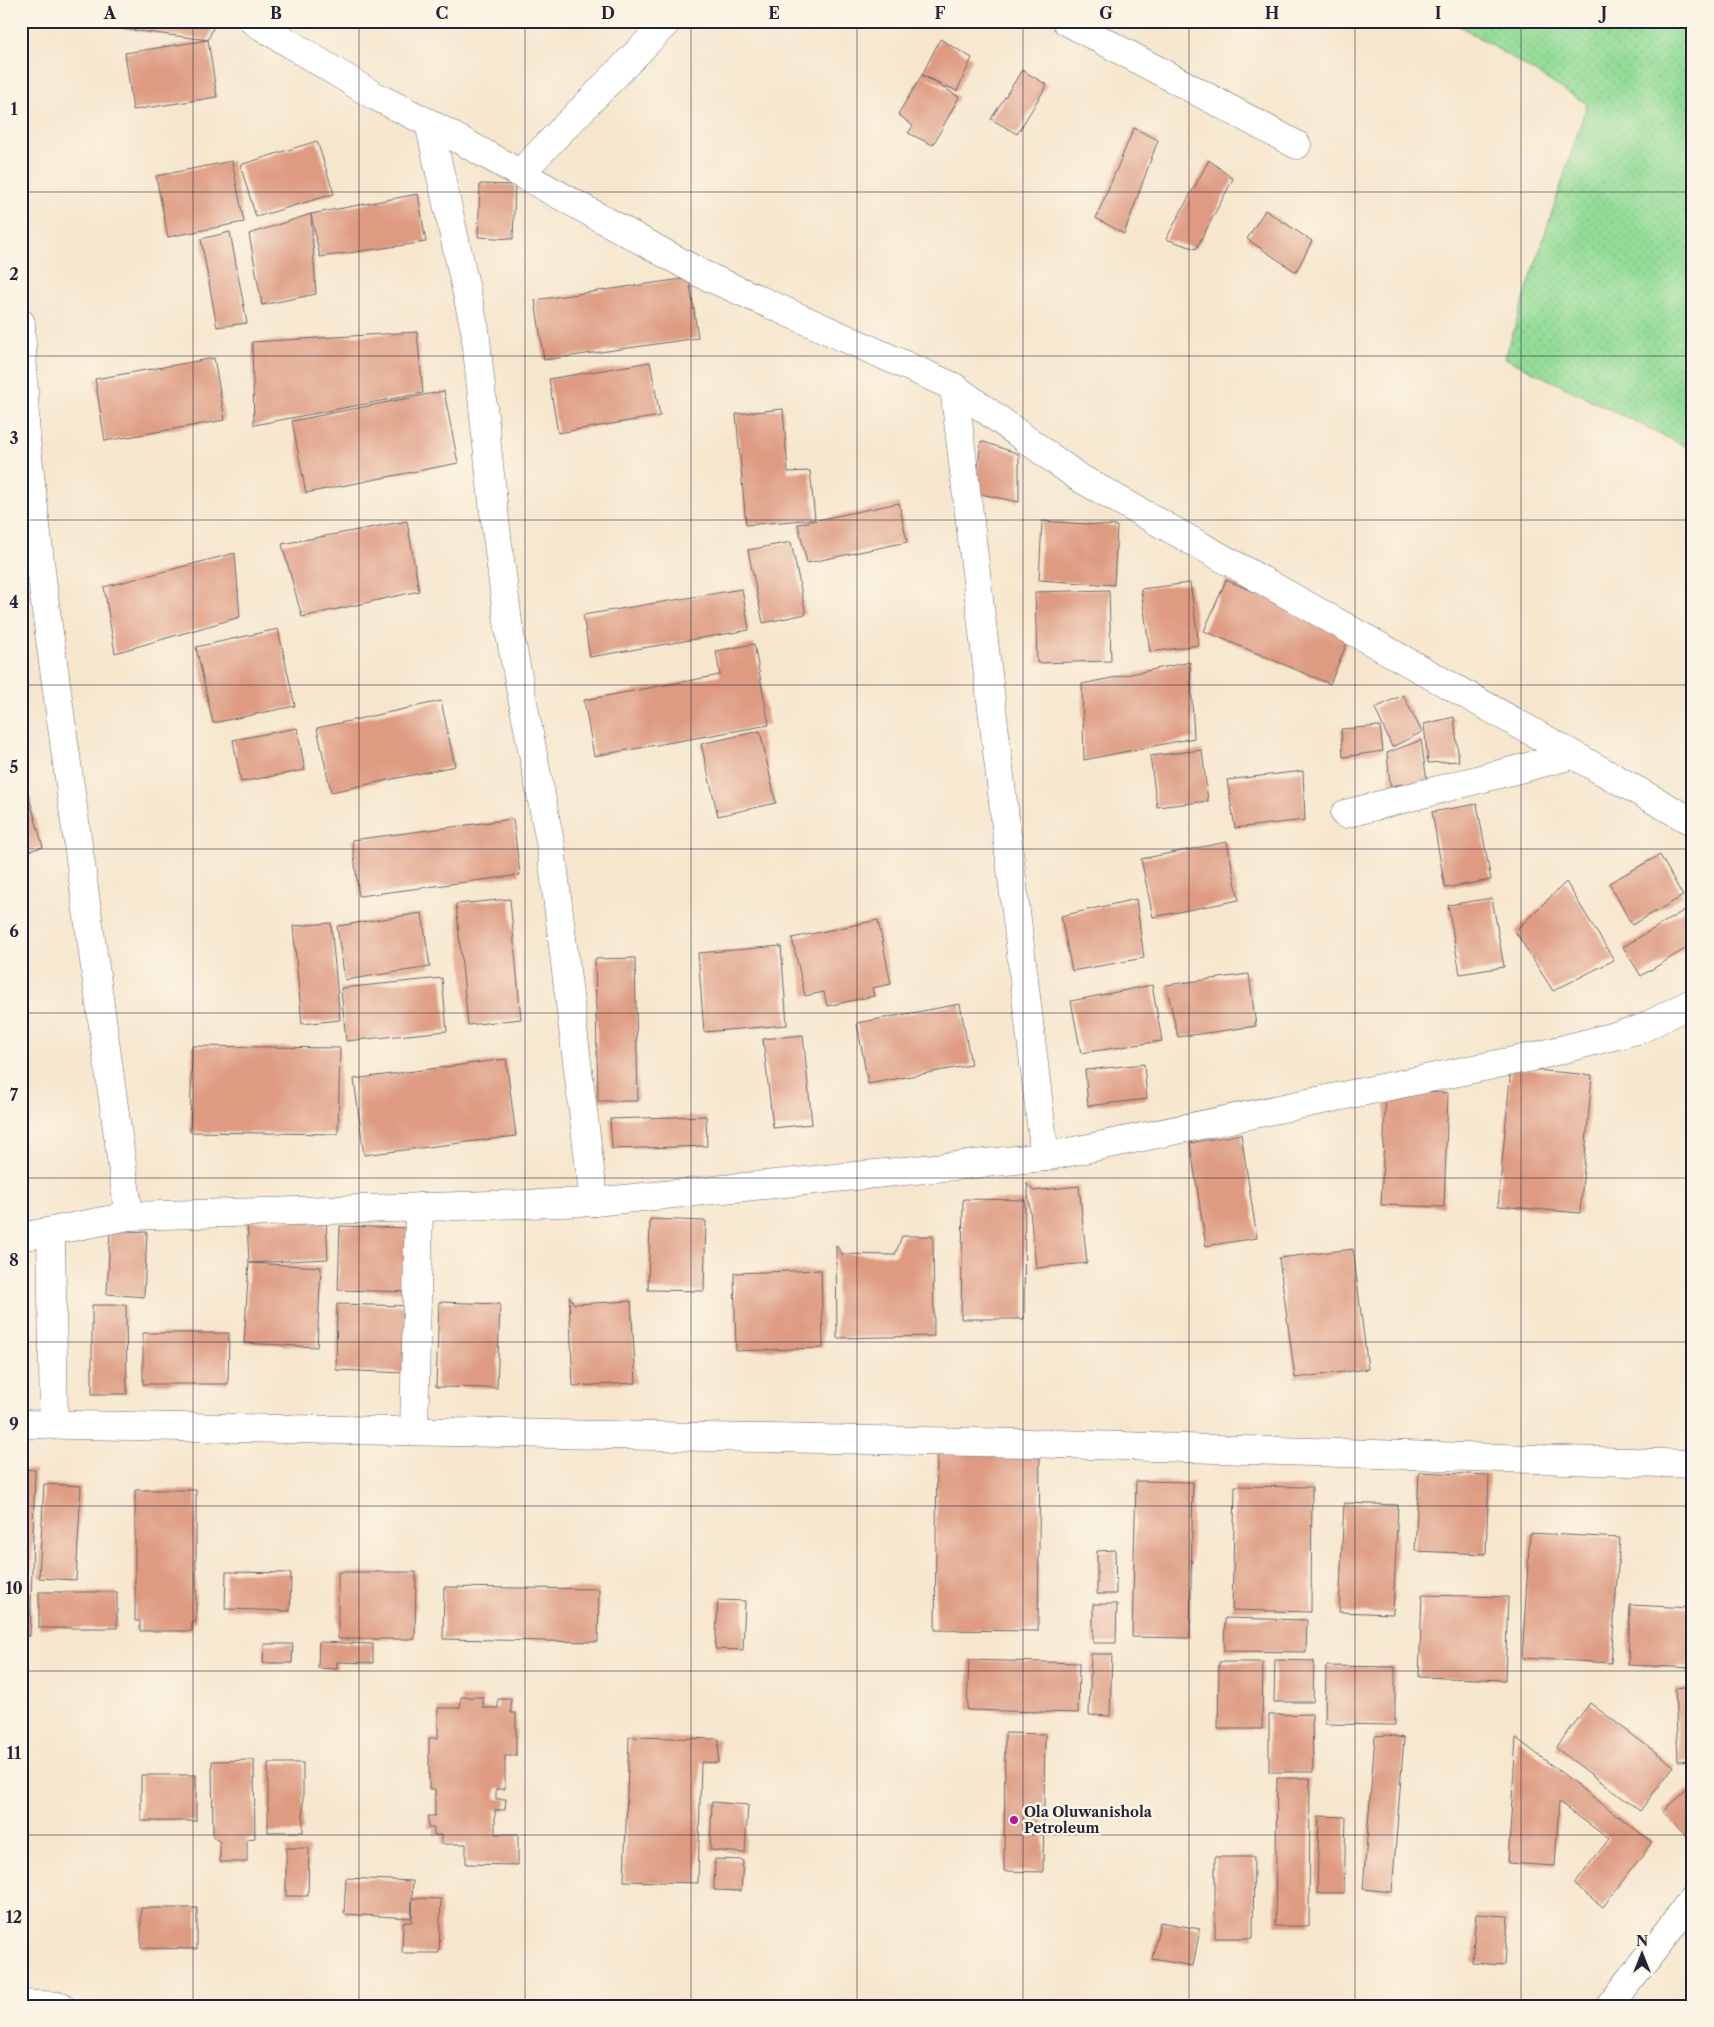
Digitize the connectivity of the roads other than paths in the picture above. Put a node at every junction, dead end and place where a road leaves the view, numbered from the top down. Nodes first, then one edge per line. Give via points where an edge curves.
1 (253, 21) edge
2 (668, 21) edge
3 (1066, 21) edge
4 (429, 123) junction
5 (1297, 145) dead end
6 (520, 173) junction
7 (21, 323) edge
8 (954, 387) junction
9 (1573, 755) junction
10 (1345, 814) dead end
11 (1693, 822) edge
12 (1693, 1002) edge
13 (1045, 1157) junction
14 (594, 1202) junction
15 (419, 1207) junction
16 (129, 1216) junction
17 (51, 1233) junction
18 (21, 1237) edge
19 (21, 1424) edge
20 (54, 1425) junction
21 (414, 1432) junction
22 (1693, 1464) edge
23 (1693, 1899) edge
24 (21, 2004) edge
25 (61, 2006) edge
26 (1610, 2006) edge

1 - 4 street via 372,95
2 - 6 street
3 - 5 street
4 - 6 street
4 - 14 street via 475,330 508,630 551,847
6 - 8 street via 702,274
7 - 16 street via 26,439 44,596
8 - 9 street via 1078,477
8 - 13 street
9 - 10 street
9 - 11 street
12 - 13 street via 1641,1030 1537,1056
13 - 14 street
14 - 15 street
15 - 16 street
15 - 21 street
16 - 17 street
17 - 18 street
17 - 20 street
19 - 20 street
20 - 21 street
21 - 22 street via 1018,1443
23 - 26 street
24 - 25 street

